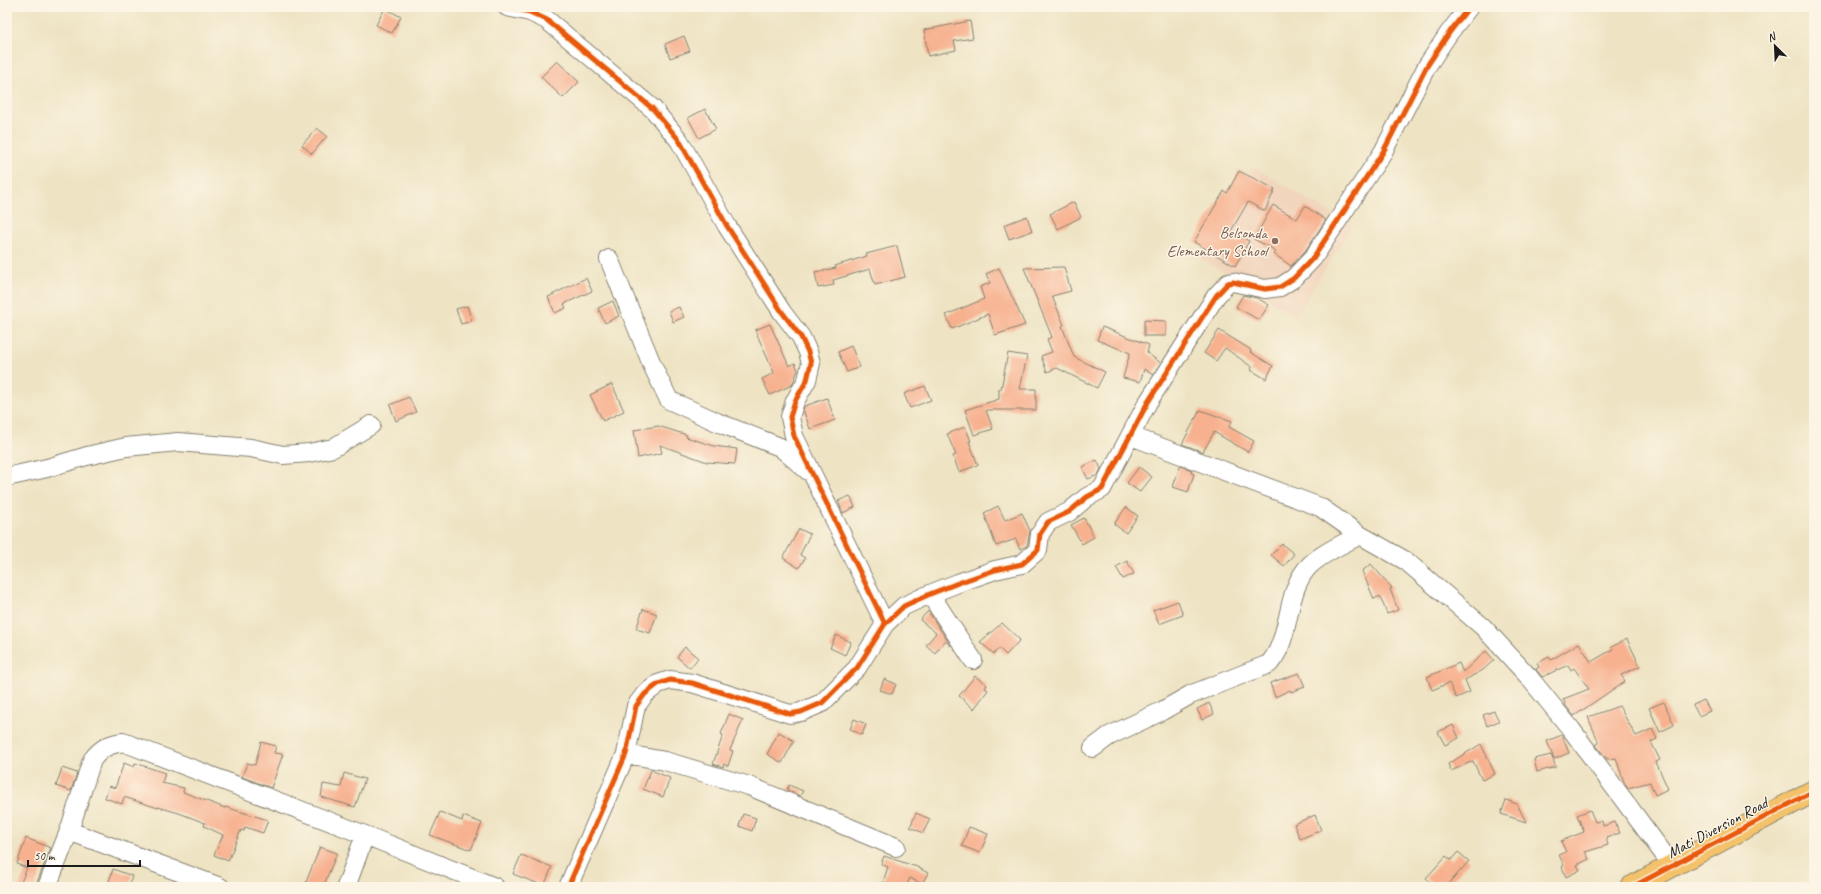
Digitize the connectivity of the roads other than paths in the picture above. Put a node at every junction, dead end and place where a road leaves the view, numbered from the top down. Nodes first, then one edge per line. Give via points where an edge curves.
1 (507, 7) edge
2 (1469, 7) edge
3 (609, 259) dead end
4 (371, 425) dead end
5 (1131, 436) junction
6 (812, 475) junction
7 (7, 477) edge
8 (1360, 535) junction
9 (930, 594) junction
10 (884, 624) junction
11 (973, 660) dead end
12 (1093, 748) dead end
13 (626, 754) junction
14 (1814, 791) edge
15 (69, 831) junction
16 (365, 835) junction
17 (896, 847) dead end
18 (1672, 865) junction
19 (47, 887) edge
20 (220, 887) edge
21 (346, 887) edge
22 (496, 887) edge
23 (568, 887) edge
24 (1632, 887) edge

1 - 6 street via 530,12 547,20 653,109 679,140 727,226 801,337 808,352 811,363 807,380 795,401 790,417 794,436
2 - 5 street via 1427,66 1383,152 1313,258 1294,278 1280,287 1265,289 1233,282 1224,286 1148,402
3 - 6 street via 669,400 780,447
4 - 7 street via 333,448 308,453 283,455 251,448 178,442 126,447
5 - 8 street via 1320,507
5 - 9 street via 1102,489 1087,497 1069,512 1048,522 1040,534 1038,550 1022,564 995,570
6 - 10 street
8 - 12 street via 1324,554 1309,566 1299,581 1276,654 1269,664 1190,696 1109,736
8 - 18 street via 1406,561 1483,627 1528,676 1571,729
9 - 10 street via 904,606
9 - 11 street
10 - 13 street via 857,668 822,703 801,712 790,714 692,683 670,680 658,684 645,694 636,706
13 - 17 street via 665,761 749,786
13 - 23 street
14 - 18 highway, Mati Diversion Road
15 - 16 street via 92,760 100,750 111,744 123,742
15 - 19 street
15 - 20 street
16 - 21 street
16 - 22 street
18 - 24 highway, Mati Diversion Road

